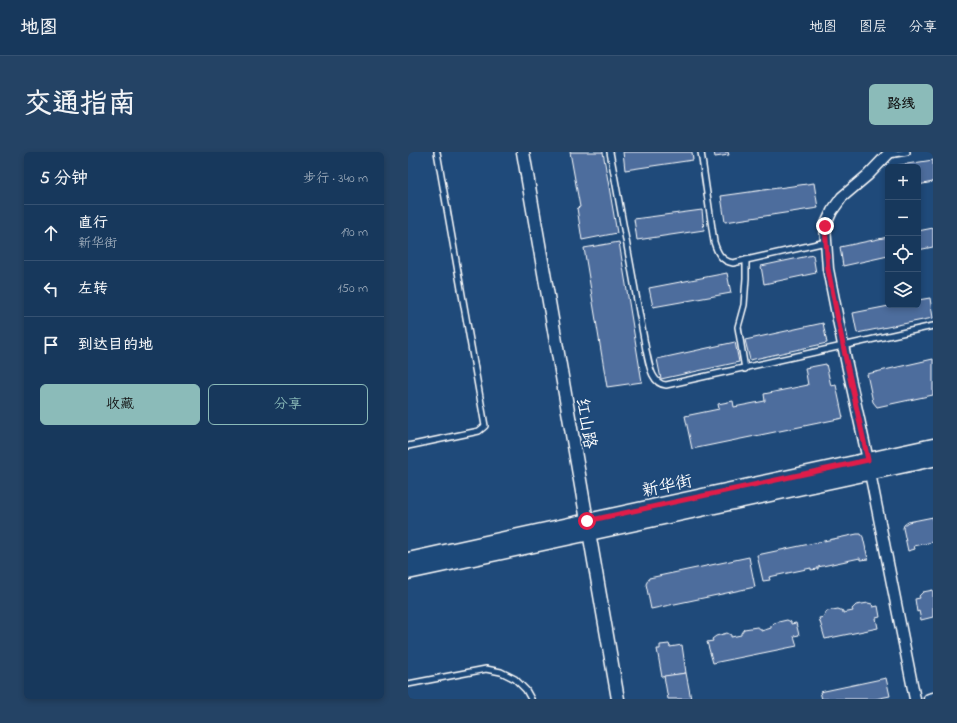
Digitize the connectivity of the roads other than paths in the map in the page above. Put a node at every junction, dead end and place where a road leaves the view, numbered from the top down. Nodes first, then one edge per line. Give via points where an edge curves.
1 (437, 152) edge
2 (523, 152) edge
3 (610, 152) edge
4 (701, 152) edge
5 (907, 152) edge
6 (888, 154) edge
7 (826, 242) junction
8 (746, 260) junction
9 (933, 326) edge
10 (843, 346) junction
11 (745, 369) junction
12 (408, 446) edge
13 (933, 446) edge
14 (933, 459) edge
15 (869, 466) junction
16 (588, 527) junction
17 (408, 560) edge
18 (408, 572) edge
19 (408, 684) edge
20 (933, 698) edge
21 (531, 699) edge
22 (618, 699) edge
23 (915, 699) edge
24 (929, 699) edge

1 - 12 lane via 485,426 479,431
2 - 16 street, 红山路
3 - 11 lane via 651,372 661,385 666,385
4 - 8 lane via 717,251 729,263
5 - 6 lane
6 - 7 street via 842,197 832,211 825,226
7 - 8 lane
7 - 10 street via 828,269
8 - 11 lane via 744,305 738,327
9 - 10 lane
10 - 11 lane
10 - 15 street
13 - 15 main road, 新华街
14 - 15 main road, 新华街
15 - 16 main road, 新华街
15 - 23 street
16 - 17 main road, 新华街
16 - 18 main road, 新华街
16 - 22 street, 红山路
19 - 21 lane via 486,668 515,679
20 - 24 street

